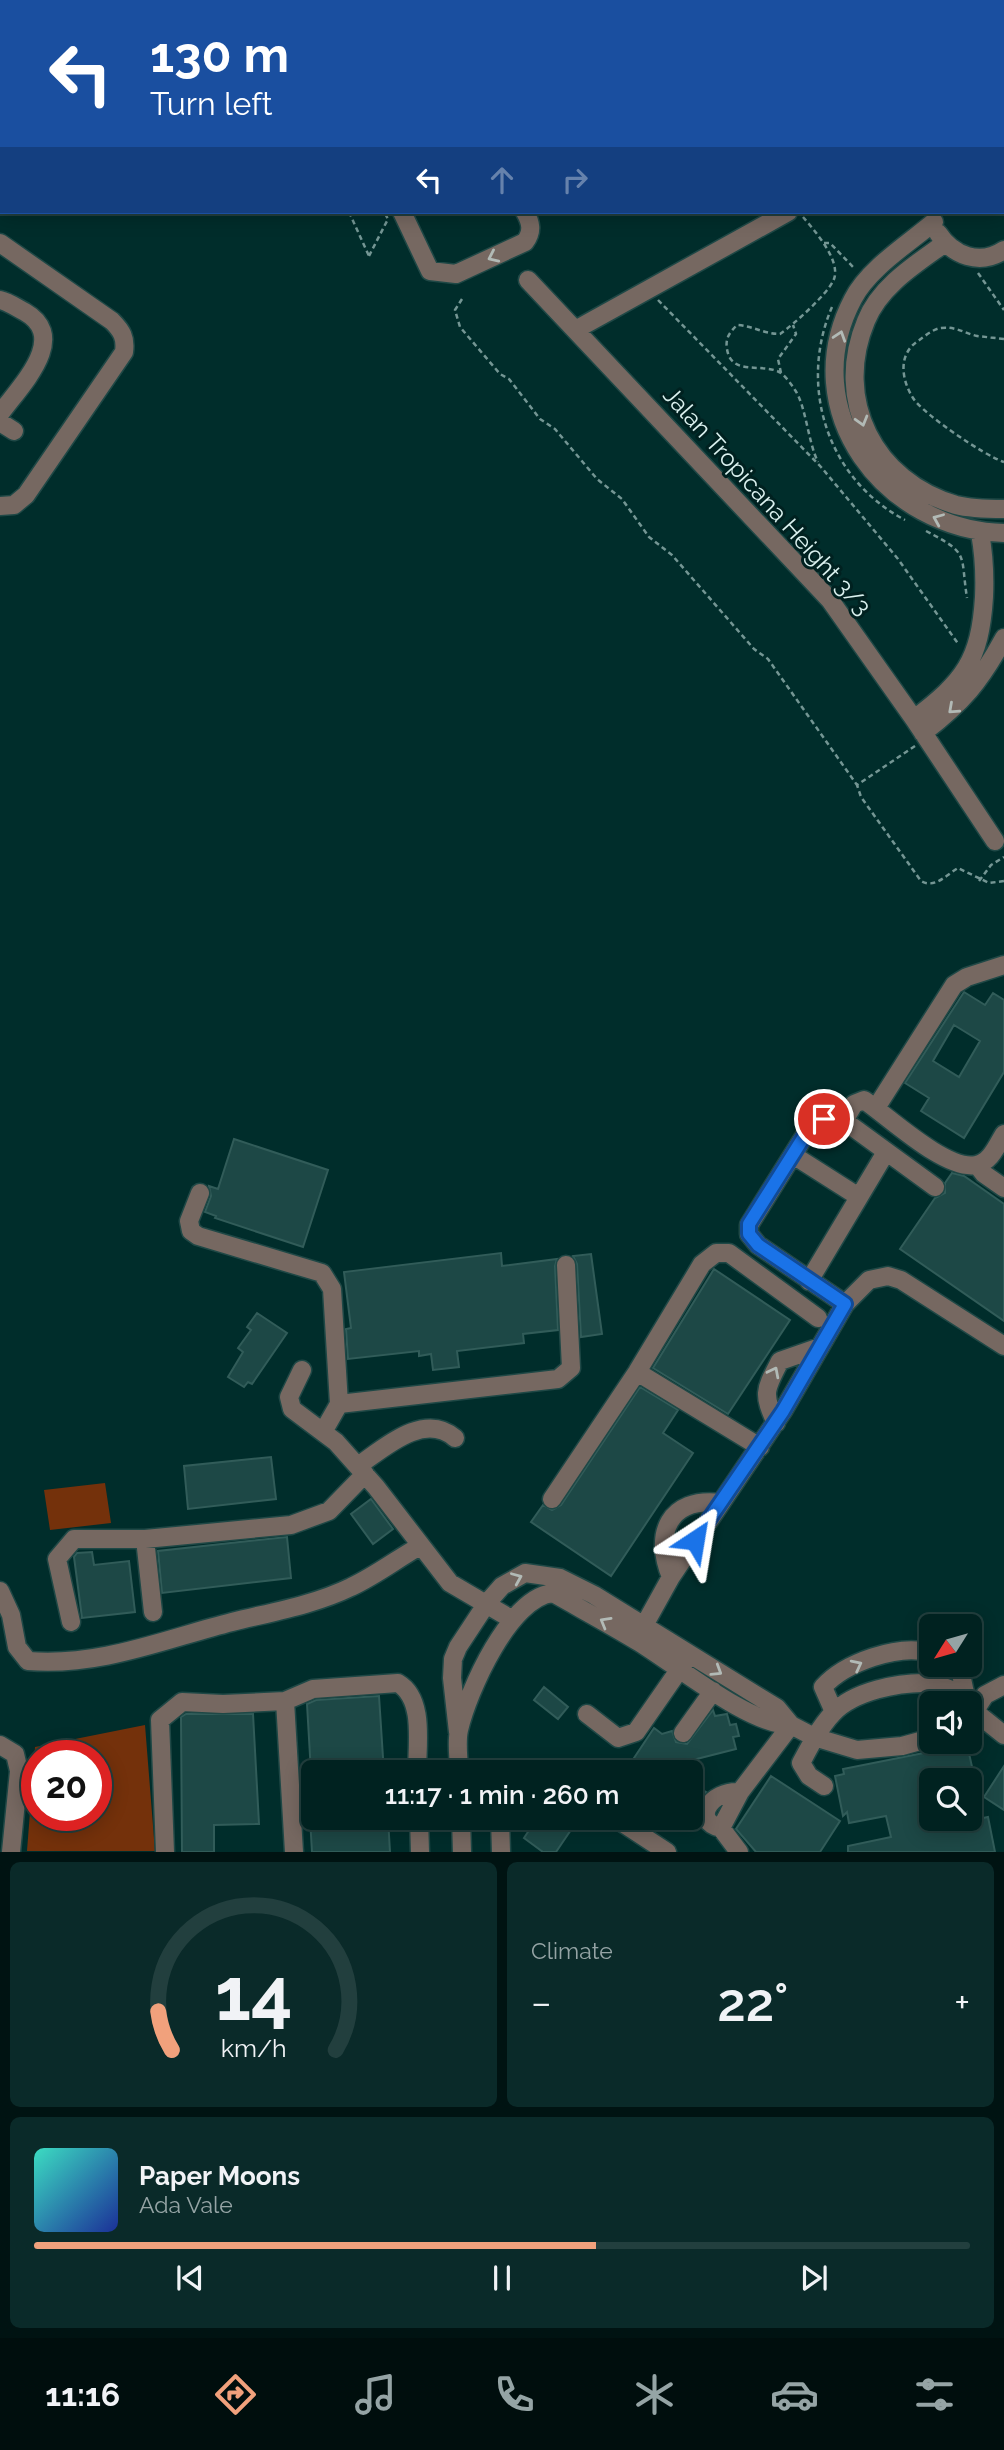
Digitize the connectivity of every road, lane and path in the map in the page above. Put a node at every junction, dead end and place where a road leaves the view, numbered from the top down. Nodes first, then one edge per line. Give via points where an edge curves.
1 (350, 214) edge
2 (385, 214) edge
3 (403, 214) edge
4 (526, 214) edge
5 (784, 214) edge
6 (800, 214) edge
7 (934, 217) edge
8 (0, 243) edge
9 (944, 243) junction
10 (1004, 250) edge
11 (969, 270) dead end
12 (528, 280) dead end
13 (649, 290) junction
14 (463, 299) dead end
15 (0, 300) edge
16 (1004, 310) edge
17 (793, 325) junction
18 (577, 330) junction
19 (1004, 339) edge
20 (735, 363) junction
21 (727, 371) junction
22 (781, 373) junction
23 (0, 414) edge
24 (1004, 462) edge
25 (821, 467) junction
26 (0, 506) edge
27 (1004, 509) edge
28 (980, 533) junction
29 (1004, 533) edge
30 (995, 566) edge
31 (983, 629) junction
32 (1004, 632) edge
33 (1004, 638) edge
34 (972, 657) junction
35 (965, 684) junction
36 (921, 730) junction
37 (857, 785) junction
38 (1000, 849) edge
39 (979, 881) junction
40 (1004, 881) edge
41 (1004, 965) edge
42 (876, 1108) junction
43 (844, 1121) junction
44 (1004, 1134) edge
45 (886, 1152) junction
46 (793, 1155) junction
47 (978, 1165) junction
48 (935, 1187) dead end
49 (1004, 1188) edge
50 (200, 1194) dead end
51 (859, 1197) junction
52 (758, 1245) junction
53 (566, 1265) dead end
54 (746, 1265) junction
55 (810, 1281) junction
56 (845, 1304) junction
57 (818, 1318) dead end
58 (1004, 1346) edge
59 (820, 1347) junction
60 (302, 1370) dead end
61 (637, 1372) junction
62 (339, 1404) junction
63 (776, 1423) junction
64 (323, 1432) junction
65 (455, 1438) dead end
66 (760, 1447) junction
67 (361, 1470) junction
68 (551, 1499) dead end
69 (720, 1503) junction
70 (145, 1539) junction
71 (420, 1546) junction
72 (543, 1575) junction
73 (671, 1577) junction
74 (0, 1591) edge
75 (542, 1594) junction
76 (487, 1603) junction
77 (153, 1612) dead end
78 (513, 1620) junction
79 (71, 1622) dead end
80 (640, 1633) junction
81 (919, 1651) edge
82 (686, 1662) junction
83 (1004, 1685) edge
84 (713, 1690) junction
85 (944, 1691) edge
86 (982, 1697) edge
87 (285, 1701) junction
88 (834, 1712) junction
89 (587, 1714) dead end
90 (982, 1717) edge
91 (791, 1725) junction
92 (458, 1732) junction
93 (683, 1733) dead end
94 (1004, 1735) edge
95 (814, 1737) junction
96 (919, 1741) edge
97 (7, 1749) edge
98 (417, 1760) edge
99 (459, 1760) edge
100 (824, 1786) dead end
101 (419, 1830) edge
102 (461, 1830) edge
103 (500, 1830) edge
104 (633, 1830) edge
105 (11, 1852) edge
106 (165, 1852) edge
107 (295, 1852) edge
108 (420, 1852) edge
109 (462, 1852) edge
110 (501, 1852) edge
111 (667, 1852) edge
112 (739, 1852) edge

1 - 2 path via 369,257 388,219
4 -> 3 street via 530,234 525,242 456,274 430,271
5 - 13 street
6 - 17 path via 824,243 834,279
7 - 9 street
28 -> 7 street via 936,520 894,494 845,430 835,386 836,344 854,297 880,266
8 - 26 street via 112,321 126,341 124,352 26,495 15,505
9 - 10 street via 971,258
9 -> 27 street via 894,281 866,319 853,368 856,400 864,431 893,470 957,506
11 - 16 path via 977,272
12 - 18 street, Jalan Tropicana Height 3/3
13 - 18 street
13 - 21 path
14 - 37 path via 455,310 460,327 540,419 622,499 649,537 672,555 754,649 768,659
15 - 23 street via 35,318 45,340 43,352
17 - 20 path via 780,334 737,325 726,342
17 - 22 path via 796,334 778,359
18 - 36 street, Jalan Tropicana Height 3/3 via 830,600
19 - 24 path via 938,328 908,347 903,359 913,398 924,410 988,457
20 - 21 path
20 - 22 path
21 - 25 path
22 - 25 path via 797,392 811,448
25 - 34 path
28 - 29 street
28 - 30 street
30 - 31 street
31 - 32 street
31 - 34 street
33 - 35 street via 986,672
34 - 35 street
35 - 36 street via 957,706
36 - 37 path
36 - 38 street, Jalan Tropicana Height 3/3
37 - 39 path via 860,797 921,881 935,883 958,868
38 - 39 path
39 - 40 path
41 - 42 street via 954,985
42 - 43 street via 864,1100 854,1104
42 - 47 street via 935,1152 964,1165
43 - 45 street
43 - 46 street via 824,1119 807,1132
44 - 47 street via 989,1159
45 - 48 street
45 - 51 street
46 - 51 street
46 - 52 street via 749,1224 749,1234
47 - 49 street
50 - 62 street via 189,1222 198,1236 322,1273 331,1289
51 - 55 street
52 - 54 street
52 - 55 street
53 - 62 street via 571,1368 558,1379
54 - 57 street
54 - 61 street via 729,1253 716,1253 702,1264
55 - 56 street
56 - 58 street via 869,1280 888,1276
56 - 59 street
59 - 63 street
63 -> 59 street via 765,1400 780,1361
60 - 64 street via 289,1397 292,1409
61 - 66 street
61 - 68 street
62 - 64 street
63 - 66 street
64 - 67 street
65 - 67 street via 447,1431 427,1427 394,1440
66 - 69 street
67 - 70 street via 329,1511 291,1525
67 - 71 street
69 - 73 street
69 - 73 street via 686,1504 670,1521 663,1538 663,1559
70 - 77 street
70 - 79 street via 74,1539 65,1547 57,1559
71 - 74 street via 351,1587 300,1605 56,1664 29,1661 17,1647 12,1615
71 - 76 street via 450,1583
72 - 75 street
76 -> 72 street via 518,1575
72 - 80 street via 571,1583
73 - 80 street
75 - 78 street
80 -> 75 street via 553,1592
76 - 78 street
76 - 92 street via 453,1659
78 - 92 street via 484,1665
80 - 82 street
88 -> 81 street via 823,1688 831,1678 876,1655
82 - 84 street
82 - 89 street via 636,1732 627,1737 618,1738
82 -> 91 street via 777,1708
83 - 86 street
84 - 91 street via 771,1724
84 - 93 street
85 - 88 street via 930,1683 888,1687
87 - 98 street via 313,1689 398,1683 410,1689 415,1701
87 - 106 street via 182,1702 160,1720
87 - 107 street
88 - 95 street
90 - 94 street
91 - 95 street
91 - 112 street via 740,1792 726,1791 708,1806 708,1820 721,1828
92 - 99 street
95 - 96 street via 857,1750
95 - 100 street via 801,1763 809,1776
97 - 105 street via 19,1771
101 - 108 street
102 - 109 street
103 - 110 street
104 - 111 street

